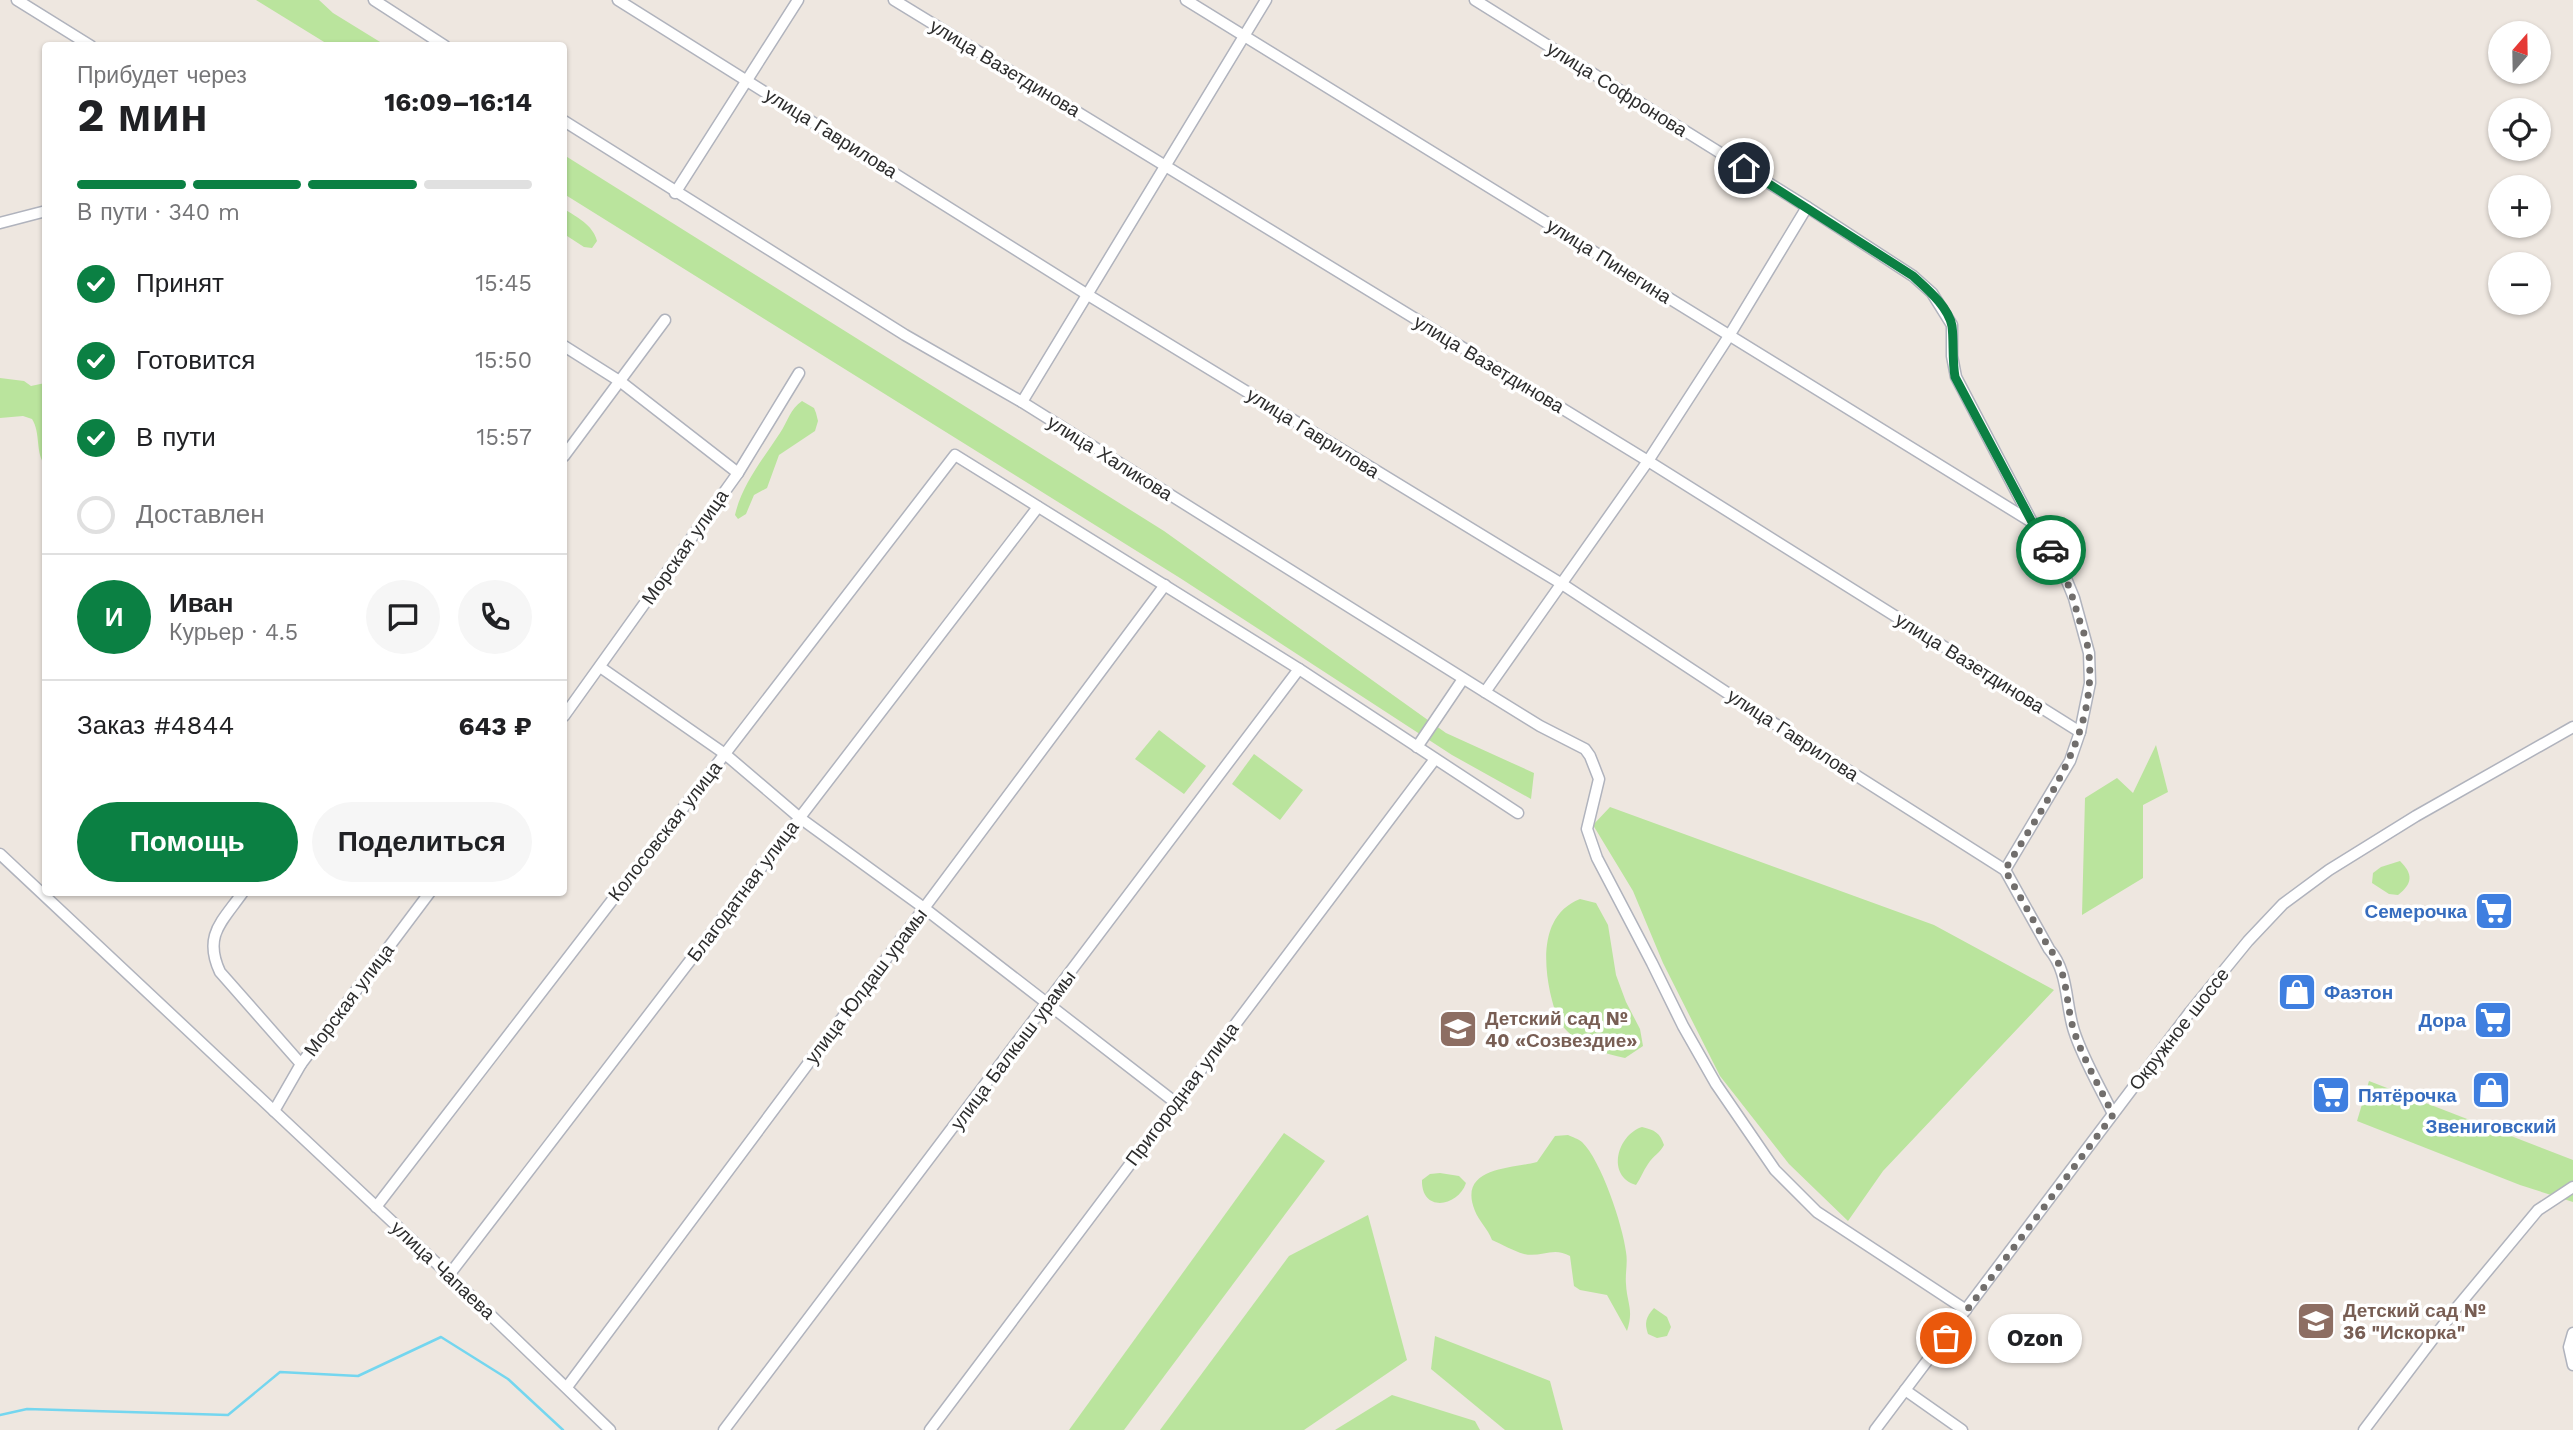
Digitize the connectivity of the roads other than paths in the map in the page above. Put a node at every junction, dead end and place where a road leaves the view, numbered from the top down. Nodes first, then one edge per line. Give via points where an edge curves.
1 (17, 0) edge
2 (374, 0) edge
3 (618, 0) edge
4 (798, 0) edge
5 (894, 0) edge
6 (1186, 0) edge
7 (1266, 0) edge
8 (1475, 0) edge
9 (1245, 37) junction
10 (85, 42) edge
11 (439, 42) edge
12 (746, 79) junction
13 (567, 123) edge
14 (1167, 166) junction
15 (676, 193) junction
16 (1807, 207) junction
17 (42, 212) edge
18 (0, 223) edge
19 (1088, 295) junction
20 (665, 320) dead end
21 (1729, 336) junction
22 (567, 347) edge
23 (799, 373) dead end
24 (621, 382) junction
25 (1022, 402) junction
26 (567, 452) edge
27 (1648, 461) junction
28 (738, 473) junction
29 (1038, 507) junction
30 (2032, 522) junction
31 (1562, 584) junction
32 (1165, 585) junction
33 (600, 667) junction
34 (1300, 669) junction
35 (1463, 679) junction
36 (1485, 692) junction
37 (567, 712) edge
38 (2573, 727) edge
39 (2080, 733) junction
40 (1417, 747) junction
41 (725, 754) junction
42 (1435, 759) junction
43 (1518, 813) dead end
44 (800, 818) junction
45 (0, 854) edge
46 (2005, 870) junction
47 (42, 893) edge
48 (45, 896) edge
49 (240, 896) edge
50 (427, 896) edge
51 (924, 908) junction
52 (1048, 1003) junction
53 (301, 1064) junction
54 (1175, 1103) junction
55 (274, 1111) junction
56 (2113, 1115) junction
57 (2573, 1186) edge
58 (376, 1207) junction
59 (449, 1275) junction
60 (1966, 1310) junction
61 (2573, 1333) edge
62 (2573, 1364) edge
63 (567, 1387) junction
64 (1905, 1390) junction
65 (610, 1430) edge
66 (724, 1430) edge
67 (930, 1430) edge
68 (1875, 1430) edge
69 (1962, 1430) edge
70 (2364, 1430) edge

1 - 10 street
2 - 11 street
3 - 12 street, улица Гаврилова
4 - 12 street
5 - 14 street, улица Вазетдинова
6 - 9 street, улица Пинегина
7 - 9 street
8 - 16 street, улица Софронова
9 - 14 street
9 - 21 street, улица Пинегина
12 - 15 street
12 - 19 street, улица Гаврилова
13 - 15 street, улица Халикова
14 - 19 street
14 - 27 street, улица Вазетдинова
15 - 25 street, улица Халикова
16 - 21 street
16 - 30 street, улица Софронова via 1913,276 1946,312 1952,325 1955,377
17 - 18 street
19 - 25 street
19 - 31 street, улица Гаврилова
20 - 24 street
21 - 27 street
21 - 30 street, улица Пинегина
22 - 24 street
23 - 28 street, Морская улица
24 - 26 street
24 - 28 street
25 - 35 street, улица Халикова
27 - 31 street
27 - 39 street, улица Вазетдинова
28 - 33 street, Морская улица
29 - 32 street
29 - 41 street, Колосовская улица via 955,455
29 - 44 street, Благодатная улица
30 - 39 street, улица Софронова via 2060,564 2089,653 2090,683
31 - 36 street
31 - 46 street, улица Гаврилова
32 - 34 street
32 - 51 street, улица Юлдаш урамы
33 - 37 street, Морская улица
33 - 41 street
34 - 40 street
34 - 52 street, улица Балкыш урамы
35 - 36 street, улица Халикова
35 - 40 street
36 - 60 street, улица Халикова via 1590,755 1599,779 1587,829 1597,858 1716,1084 1775,1170 1817,1212
38 - 56 street, Окружное шоссе via 2416,816 2283,904 2223,971
39 - 46 street, улица Софронова via 2070,761
40 - 42 street
41 - 44 street
41 - 58 street, Колосовская улица
42 - 43 street
42 - 54 street, Пригородная улица
44 - 51 street
44 - 59 street, Благодатная улица
45 - 47 street, улица Чапаева
46 - 56 street via 2057,958 2075,1034
48 - 55 street, улица Чапаева
49 - 53 street via 212,940 212,954 220,972
50 - 53 street, Морская улица
51 - 52 street
51 - 63 street, улица Юлдаш урамы
52 - 54 street
52 - 66 street, улица Балкыш урамы
53 - 55 street, Морская улица
54 - 67 street, Пригородная улица
55 - 58 street, улица Чапаева
56 - 60 street, Окружное шоссе
57 - 70 street via 2538,1210
58 - 59 street, улица Чапаева
59 - 63 street, улица Чапаева
60 - 64 street, Окружное шоссе
61 - 62 street via 2569,1347
63 - 65 street, улица Чапаева
64 - 68 street, Окружное шоссе
64 - 69 street

